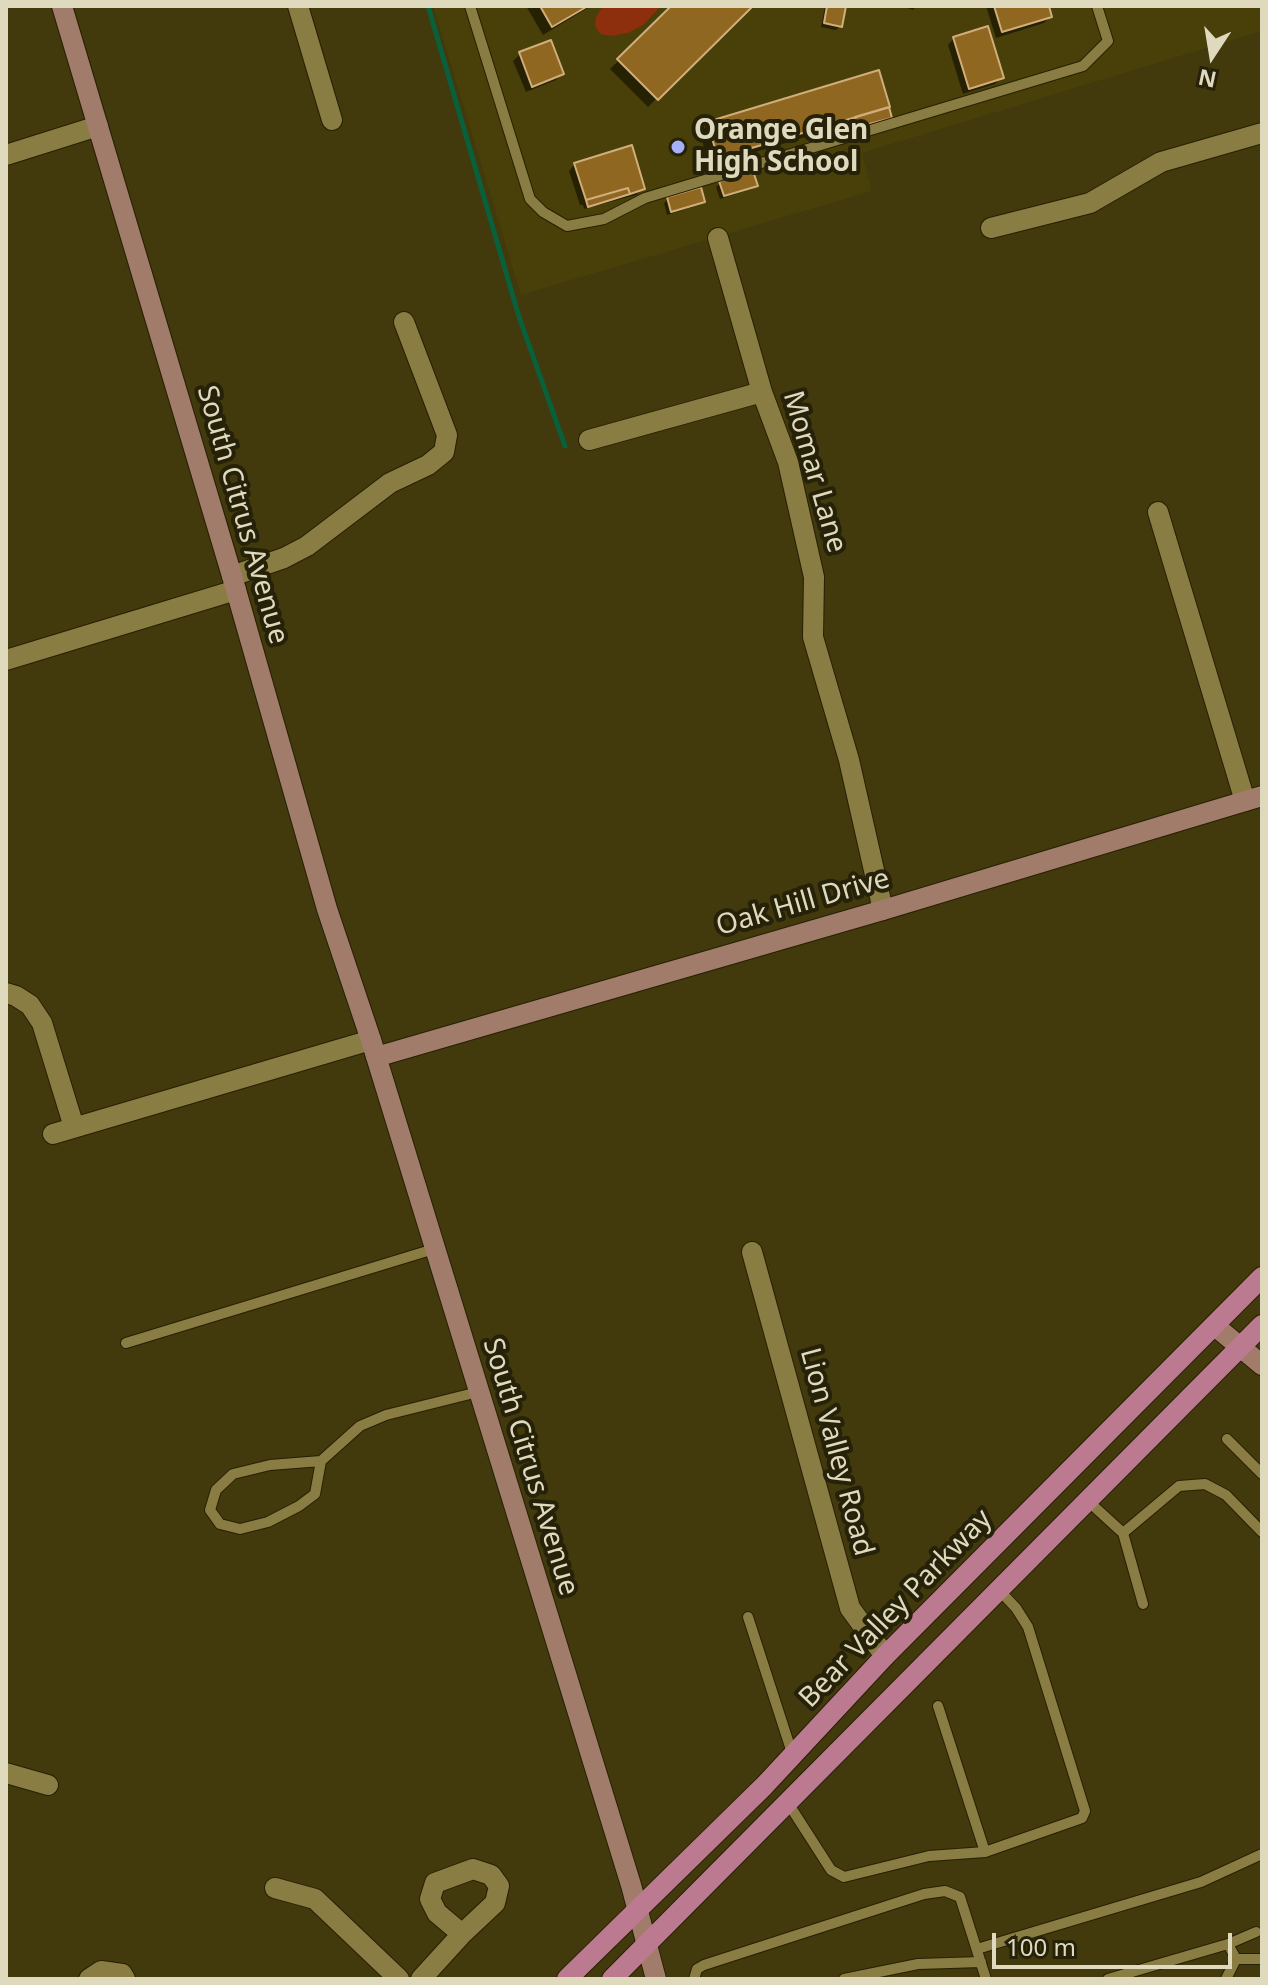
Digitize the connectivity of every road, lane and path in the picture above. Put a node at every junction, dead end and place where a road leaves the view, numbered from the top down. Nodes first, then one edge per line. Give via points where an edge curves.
1 (62, 6) edge
2 (298, 6) edge
3 (470, 6) edge
4 (1097, 6) edge
5 (332, 120) dead end
6 (98, 126) junction
7 (1262, 133) edge
8 (6, 155) edge
9 (991, 228) dead end
10 (718, 238) dead end
11 (404, 322) dead end
12 (762, 392) junction
13 (589, 440) dead end
14 (1158, 512) dead end
15 (234, 583) junction
16 (6, 660) edge
17 (1254, 799) edge
18 (883, 910) junction
19 (6, 993) edge
20 (373, 1048) junction
21 (74, 1127) junction
22 (53, 1134) dead end
23 (434, 1249) junction
24 (752, 1252) dead end
25 (1262, 1277) edge
26 (1262, 1325) edge
27 (1215, 1326) junction
28 (126, 1343) dead end
29 (1241, 1347) junction
30 (1262, 1365) edge
31 (478, 1392) junction
32 (1227, 1439) dead end
33 (321, 1461) junction
34 (1262, 1474) edge
35 (1088, 1501) junction
36 (1262, 1532) edge
37 (1123, 1533) junction
38 (999, 1590) junction
39 (1143, 1604) dead end
40 (748, 1617) dead end
41 (885, 1656) junction
42 (938, 1706) dead end
43 (793, 1756) junction
44 (6, 1773) edge
45 (48, 1785) dead end
46 (788, 1803) junction
47 (985, 1852) junction
48 (1262, 1854) edge
49 (275, 1888) dead end
50 (637, 1910) junction
51 (1256, 1932) dead end
52 (462, 1934) dead end
53 (647, 1944) junction
54 (1228, 1944) junction
55 (977, 1949) junction
56 (1236, 1959) junction
57 (1262, 1959) edge
58 (981, 1962) junction
59 (89, 1979) edge
60 (125, 1979) edge
61 (399, 1979) edge
62 (421, 1979) edge
63 (567, 1979) edge
64 (612, 1979) edge
65 (656, 1979) edge
66 (694, 1979) edge
67 (844, 1979) edge
68 (986, 1979) edge
69 (1108, 1979) edge
70 (1226, 1979) edge

1 - 6 street, South Citrus Avenue
2 - 5 street
3 - 4 lane via 530,199 567,226 604,219 645,198 1083,66 1108,41
6 - 8 street
6 - 15 street, South Citrus Avenue
7 - 9 street via 1161,162 1090,203
10 - 12 street, Momar Lane
11 - 15 street via 447,435 444,452 390,483 307,546
12 - 13 street
12 - 18 street, Momar Lane via 791,476 814,577 813,637 849,760
14 - 17 street, Oak Hill Drive
15 - 16 street
15 - 20 street, South Citrus Avenue via 327,909
17 - 18 street, Oak Hill Drive
18 - 20 street, Oak Hill Drive
19 - 21 street via 30,1005 42,1023
20 - 21 street
20 - 23 street, South Citrus Avenue
21 - 22 street
23 - 28 lane
23 - 31 street, South Citrus Avenue
24 - 41 street, Lion Valley Road via 850,1608
25 - 27 main road, Bear Valley Parkway
26 - 29 main road, Bear Valley Parkway
27 - 29 street
27 - 41 main road, Bear Valley Parkway
29 - 30 street
29 - 35 main road, Bear Valley Parkway
31 - 33 lane via 360,1426
31 - 50 street, South Citrus Avenue
32 - 34 lane
33 - 33 lane via 233,1474 216,1490 210,1510 220,1524 240,1529 268,1522 315,1494
35 - 37 lane
35 - 38 main road, Bear Valley Parkway
36 - 37 lane via 1226,1495 1205,1484 1179,1486
37 - 39 lane
38 - 46 main road, Bear Valley Parkway
38 - 47 lane via 1028,1627 1085,1811 1082,1818
40 - 43 lane
41 - 43 main road, Bear Valley Parkway
42 - 47 lane
43 - 50 main road, Bear Valley Parkway
44 - 45 street
46 - 47 lane via 831,1870 844,1877 929,1856
46 - 53 main road, Bear Valley Parkway
48 - 55 lane via 1201,1882
49 - 61 street via 315,1899
50 - 53 street, South Citrus Avenue
50 - 63 main road, Bear Valley Parkway
51 - 54 lane
52 - 62 street
53 - 64 main road, Bear Valley Parkway
53 - 65 street, South Citrus Avenue
54 - 56 lane
54 - 69 lane
55 - 58 lane
55 - 66 lane via 960,1897 945,1891 704,1965
56 - 57 lane
56 - 70 lane
58 - 67 lane via 918,1964
58 - 68 lane
59 - 60 street via 101,1971

